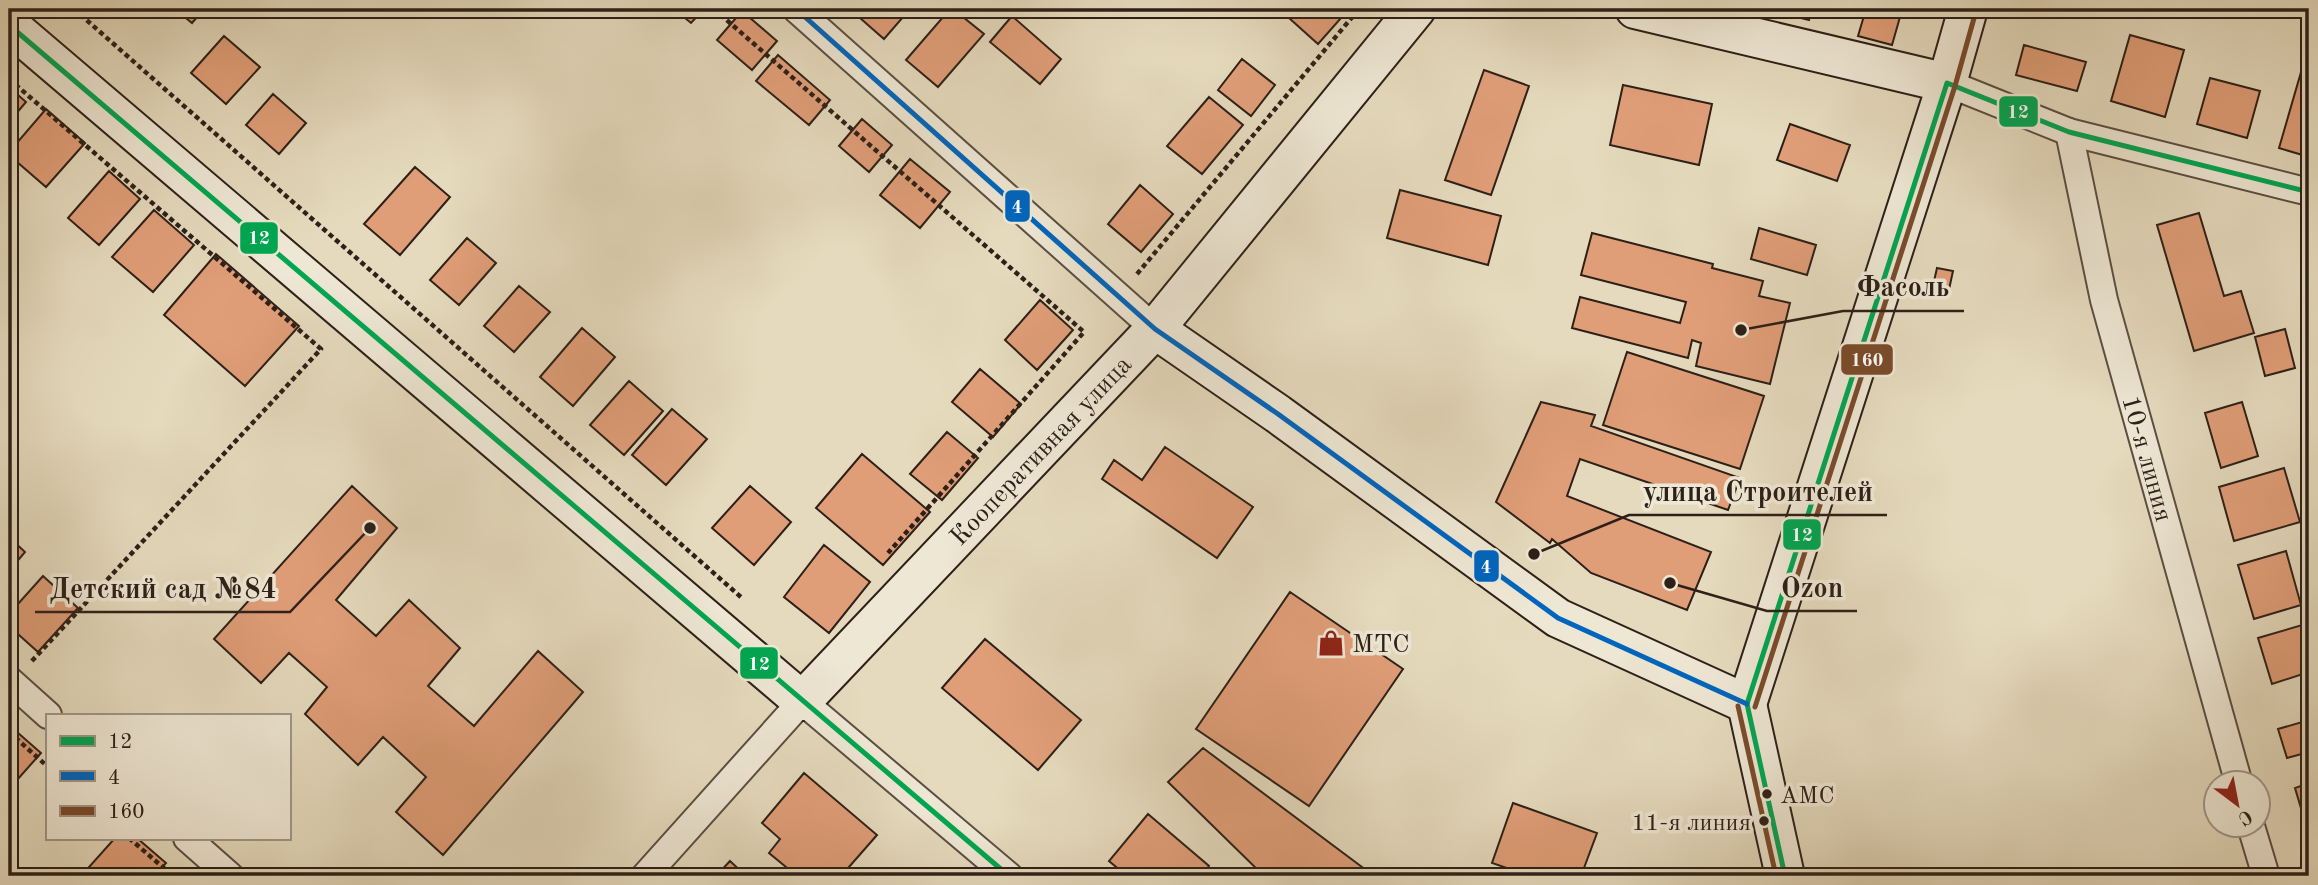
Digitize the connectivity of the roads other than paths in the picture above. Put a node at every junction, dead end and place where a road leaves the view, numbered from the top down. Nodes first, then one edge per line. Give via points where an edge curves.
1 (796, 9) edge
2 (1416, 9) edge
3 (1634, 9) edge
4 (1968, 9) edge
5 (9, 26) edge
6 (1947, 83) junction
7 (2069, 132) junction
8 (2309, 192) edge
9 (1155, 329) junction
10 (16, 675) edge
11 (802, 701) junction
12 (1747, 704) junction
13 (47, 714) edge
14 (2235, 770) edge
15 (189, 840) edge
16 (2255, 840) edge
17 (230, 876) edge
18 (645, 876) edge
19 (1009, 876) edge
20 (1785, 876) edge
21 (2266, 876) edge

1 - 9 street
2 - 9 street, Кооперативная улица
3 - 6 street
4 - 6 street
5 - 11 street
6 - 7 street
6 - 12 street
7 - 8 street
7 - 14 street, 10-я линия via 2104,300
9 - 11 street, Кооперативная улица
9 - 12 street via 1558,618
10 - 13 street
11 - 18 street, Кооперативная улица
11 - 19 street
12 - 20 street
15 - 17 street
16 - 21 street

